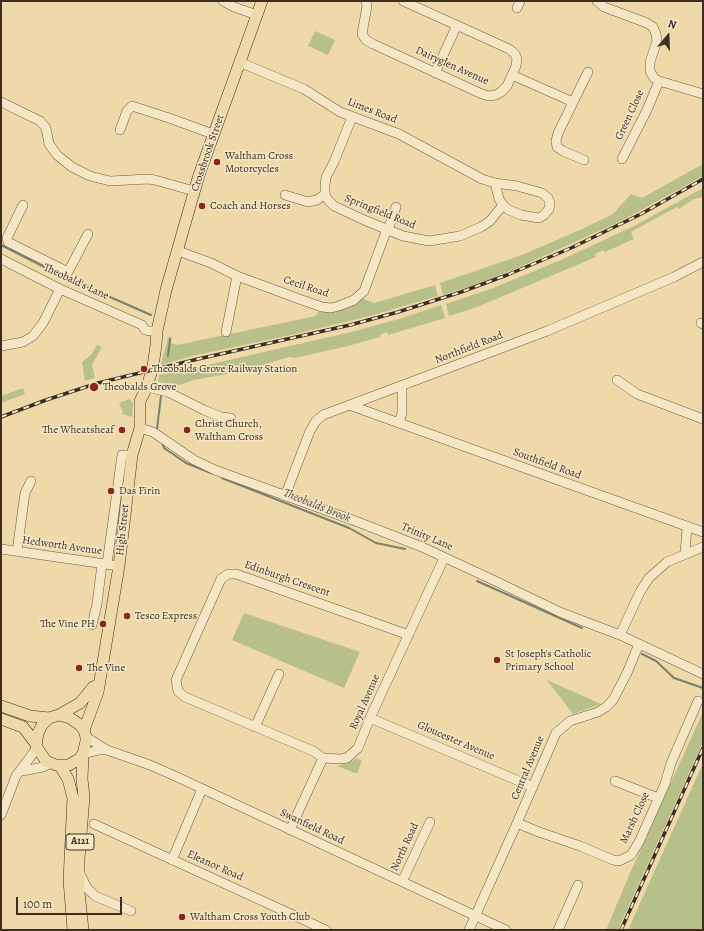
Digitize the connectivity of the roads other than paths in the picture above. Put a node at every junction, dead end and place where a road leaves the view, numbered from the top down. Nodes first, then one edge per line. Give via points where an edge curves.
1 (224, 1) edge
2 (262, 1) edge
3 (366, 1) edge
4 (403, 1) edge
5 (597, 1) edge
6 (257, 15) junction
7 (457, 25) junction
8 (240, 62) junction
9 (435, 72) junction
10 (588, 72) dead end
11 (512, 75) junction
12 (659, 81) junction
13 (703, 94) edge
14 (1, 102) edge
15 (573, 102) junction
16 (352, 117) junction
17 (120, 130) dead end
18 (213, 134) junction
19 (622, 159) dead end
20 (584, 160) dead end
21 (495, 183) junction
22 (194, 191) junction
23 (326, 194) junction
24 (285, 195) dead end
25 (23, 205) dead end
26 (503, 205) junction
27 (396, 207) dead end
28 (387, 229) junction
29 (88, 234) dead end
30 (178, 251) junction
31 (1, 258) edge
32 (703, 262) edge
33 (32, 264) junction
34 (237, 276) junction
35 (60, 289) junction
36 (157, 331) junction
37 (226, 332) dead end
38 (1, 346) edge
39 (617, 380) dead end
40 (402, 386) junction
41 (147, 387) junction
42 (183, 388) dead end
43 (178, 397) junction
44 (349, 405) junction
45 (231, 418) dead end
46 (703, 419) edge
47 (399, 423) junction
48 (140, 428) junction
49 (31, 481) dead end
50 (285, 496) junction
51 (687, 527) junction
52 (703, 532) edge
53 (703, 547) edge
54 (1, 549) edge
55 (17, 551) junction
56 (685, 554) junction
57 (444, 558) junction
58 (109, 564) junction
59 (97, 604) junction
60 (113, 607) junction
61 (92, 625) dead end
62 (409, 635) junction
63 (620, 635) junction
64 (639, 644) junction
65 (279, 674) dead end
66 (703, 674) edge
67 (98, 685) junction
68 (698, 701) dead end
69 (1, 706) edge
70 (54, 716) junction
71 (370, 718) junction
72 (1, 719) edge
73 (255, 727) junction
74 (85, 734) junction
75 (36, 746) junction
76 (107, 750) junction
77 (83, 754) junction
78 (323, 758) junction
79 (56, 765) junction
80 (22, 770) junction
81 (615, 781) dead end
82 (533, 787) junction
83 (202, 789) junction
84 (658, 798) junction
85 (1, 815) edge
86 (430, 822) dead end
87 (517, 823) junction
88 (94, 824) dead end
89 (290, 830) junction
90 (172, 860) junction
91 (79, 872) junction
92 (402, 882) junction
93 (578, 885) dead end
94 (95, 896) junction
95 (80, 910) junction
96 (131, 911) dead end
97 (476, 916) junction
98 (73, 930) edge
99 (83, 930) edge
100 (326, 930) edge
101 (469, 930) edge
102 (506, 930) edge
103 (558, 930) edge

1 - 6 street
2 - 6 main road, Crossbrook Street
3 - 9 street, Dairyglen Avenue via 362,34 366,40
4 - 7 street, Dairyglen Avenue
5 - 12 street via 604,7 653,27 657,41 650,62 650,71
6 - 8 main road, Crossbrook Street
7 - 9 street
7 - 11 street, Dairyglen Avenue via 515,54 516,66
8 - 16 street, Limes Road via 304,89
8 - 18 main road, Crossbrook Street
9 - 11 street, Dairyglen Avenue via 489,96 501,92
10 - 15 street
11 - 15 street
12 - 13 street
12 - 19 street, Green Close
14 - 22 street via 40,121 46,128 49,144 57,155 72,167 90,176 110,181 148,179
15 - 20 street via 558,133 557,147
16 - 21 street, Limes Road via 399,134 467,172
16 - 23 street via 326,177
17 - 18 street via 127,111 132,106
18 - 22 main road, Crossbrook Street
21 - 26 street
21 - 26 street, Limes Road via 542,193 550,203 549,209 539,218 521,216
22 - 30 main road, Crossbrook Street
23 - 24 street via 308,202
23 - 28 street, Springfield Road via 334,206
25 - 33 street via 7,238 8,242
26 - 28 street, Springfield Road via 490,221 481,227 447,239 416,239
27 - 28 street, Cecil Road
28 - 34 street, Cecil Road via 364,291 354,300 339,306 322,307
29 - 33 street via 68,272
30 - 34 street, Cecil Road
30 - 36 main road, Crossbrook Street
31 - 33 street, Theobald's Lane
32 - 40 street, Northfield Road via 588,314
33 - 35 street, Theobald's Lane
34 - 37 street
35 - 36 street, Theobald's Lane via 142,325 145,330
35 - 38 street via 43,323 33,336 23,342
36 - 41 main road, High Street via 156,350
39 - 46 street via 637,394
40 - 44 street, Northfield Road
40 - 47 street via 402,413
41 - 43 street
41 - 48 main road, High Street via 140,401
42 - 43 street
43 - 45 street via 221,417
44 - 47 street, Southfield Road
44 - 50 street, Northfield Road via 323,415 316,422 310,431
47 - 51 street, Southfield Road
48 - 50 street, Trinity Lane via 149,430 194,460
48 - 58 main road, High Street
49 - 55 street via 25,493
50 - 57 street, Trinity Lane via 358,522
51 - 52 street, Southfield Road
51 - 56 street
53 - 56 street
54 - 55 street, Hedworth Avenue
55 - 58 street, Hedworth Avenue
56 - 63 street via 667,562 649,578
57 - 62 street, Royal Avenue
57 - 63 street, Trinity Lane via 562,613
58 - 59 street
58 - 60 main road, High Street
59 - 60 street
59 - 61 street
60 - 67 main road, High Street
62 - 71 street, Royal Avenue
62 - 73 street, Edinburgh Crescent via 236,574 224,576 179,673 176,687 182,695
63 - 64 street, Trinity Lane
64 - 66 street, Trinity Lane
64 - 82 street, Central Avenue via 627,673 606,708 570,721 556,733
65 - 73 street
67 - 70 main road via 93,687 80,703
67 - 74 main road, High Street
68 - 84 street, Marsh Close
69 - 70 main road via 30,716
70 - 74 main road via 65,716 75,721
70 - 75 main road via 40,729
71 - 78 street, Royal Avenue via 353,754 340,759
71 - 82 street, Gloucester Avenue
72 - 75 main road via 23,727
73 - 78 street, Edinburgh Crescent via 313,751
74 - 76 street, Swanfield Road
74 - 77 main road
75 - 79 main road via 46,761
75 - 80 street
76 - 77 street, Swanfield Road
76 - 83 street, Swanfield Road via 150,765
77 - 79 main road via 74,763
77 - 91 main road, A121 via 84,797
78 - 89 street
79 - 80 street
79 - 98 main road, A121 via 68,779 73,798 69,880
80 - 85 street via 14,780
81 - 84 street
82 - 87 street, Central Avenue
83 - 89 street, Swanfield Road
83 - 90 street
84 - 87 street, Marsh Close via 635,850 631,856 619,861
86 - 92 street, North Road
87 - 97 street, Central Avenue
88 - 90 street, Eleanor Road
89 - 92 street, Swanfield Road
90 - 100 street, Eleanor Road
91 - 94 street via 87,888
91 - 95 main road, A121
92 - 97 street, Swanfield Road
93 - 103 street
94 - 95 street via 84,903
94 - 96 street
95 - 99 main road, A121
97 - 101 street, Central Avenue
97 - 102 street, Swanfield Road

